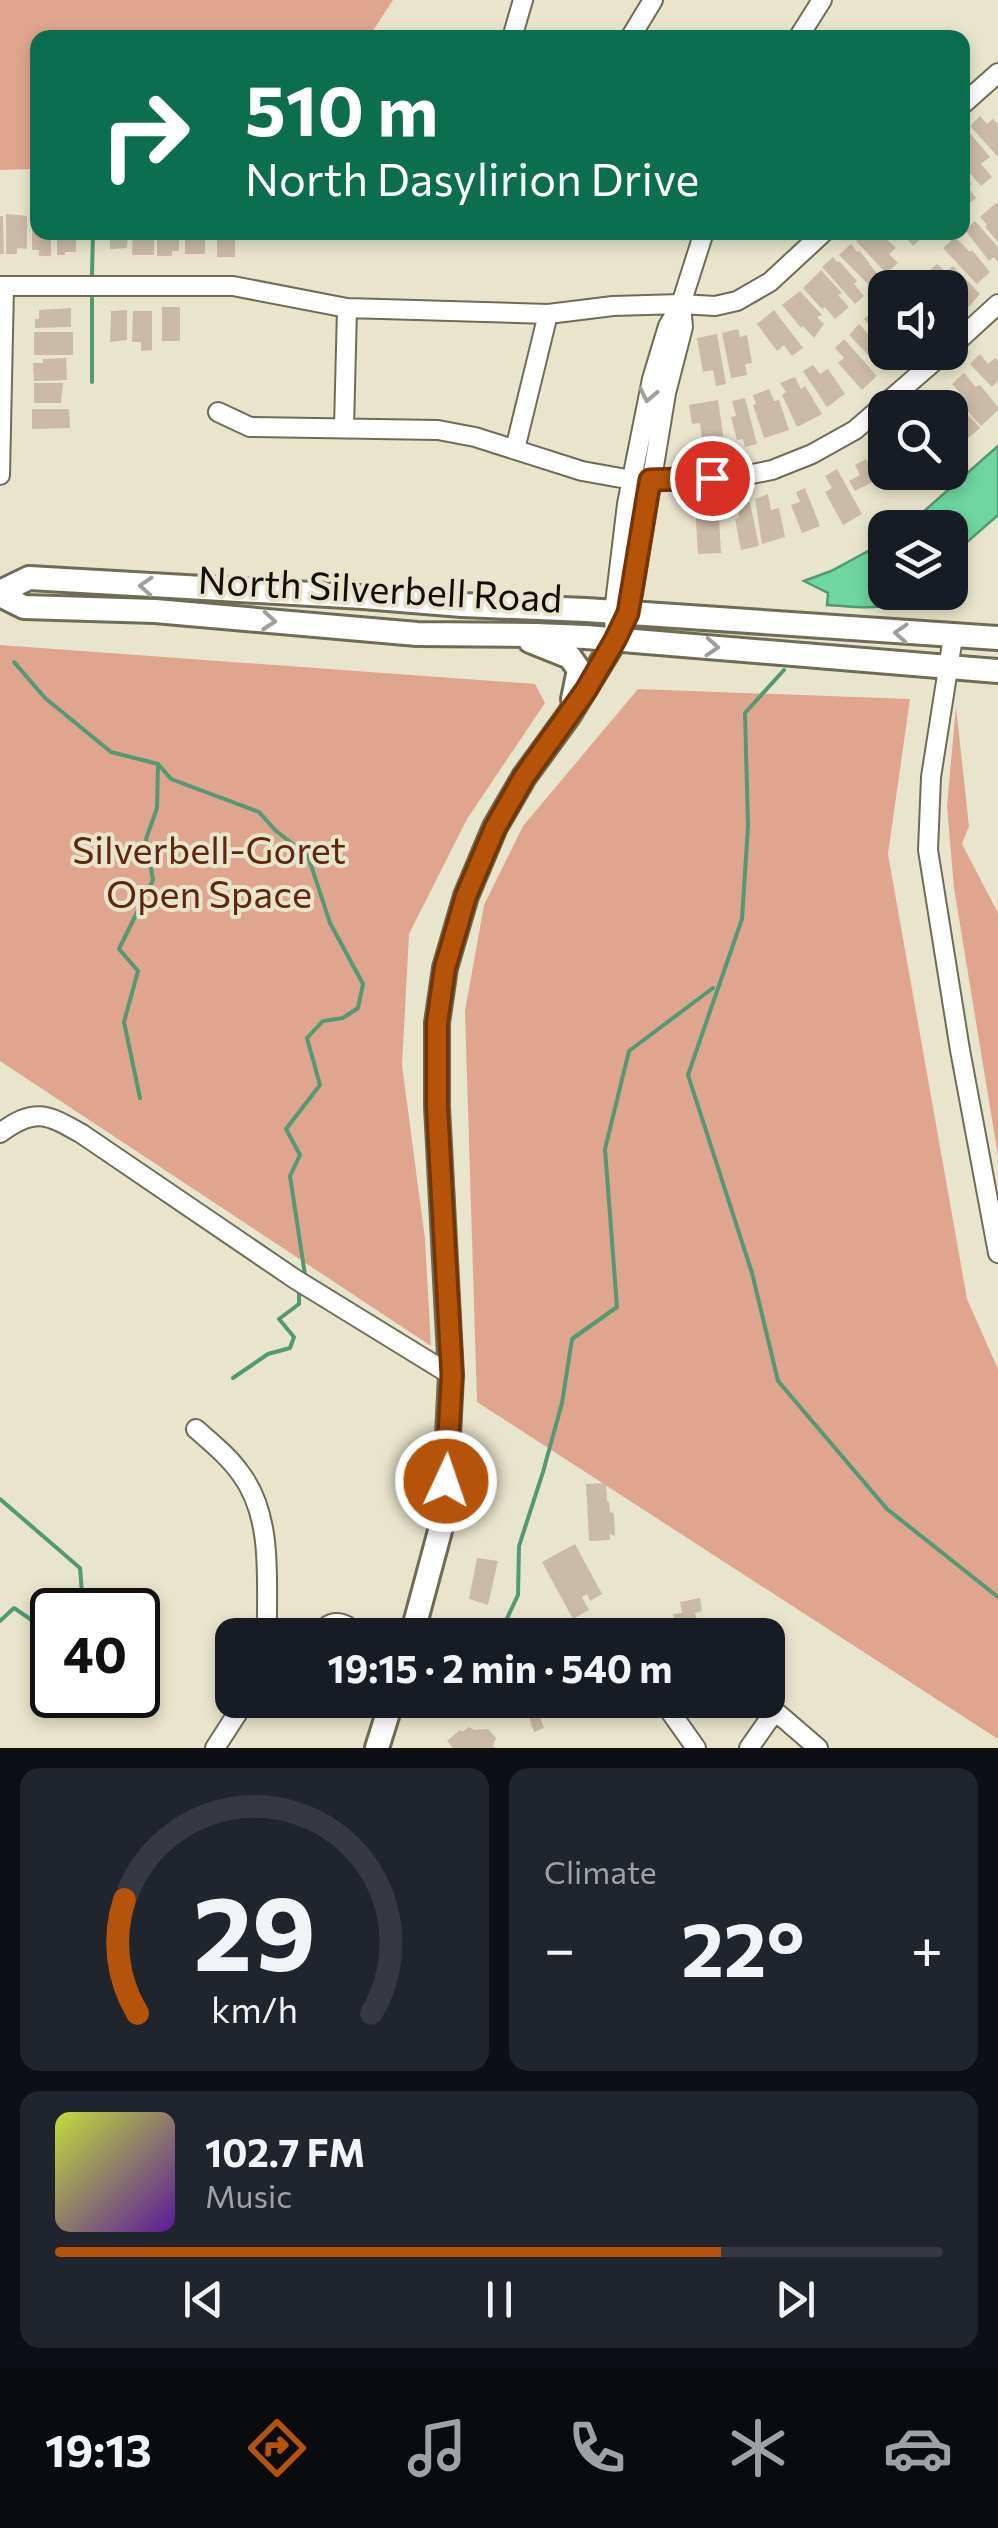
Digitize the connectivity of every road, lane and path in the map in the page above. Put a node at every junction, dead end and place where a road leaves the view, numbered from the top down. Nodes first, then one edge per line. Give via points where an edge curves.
1 (523, 0) edge
2 (654, 0) edge
3 (822, 0) edge
4 (514, 30) edge
5 (635, 30) edge
6 (803, 30) edge
7 (998, 73) edge
8 (970, 99) edge
9 (701, 240) edge
10 (815, 240) edge
11 (2, 286) edge
12 (680, 304) junction
13 (998, 304) edge
14 (348, 308) junction
15 (548, 314) junction
16 (968, 332) edge
17 (925, 370) edge
18 (218, 412) dead end
19 (344, 428) junction
20 (0, 430) edge
21 (515, 449) junction
22 (0, 476) edge
23 (641, 480) junction
24 (0, 594) edge
25 (621, 612) junction
26 (513, 634) junction
27 (953, 637) junction
28 (998, 638) edge
29 (615, 640) junction
30 (948, 666) junction
31 (998, 671) edge
32 (568, 715) junction
33 (0, 1133) edge
34 (998, 1252) edge
35 (452, 1375) junction
36 (196, 1429) dead end
37 (267, 1618) edge
38 (417, 1618) edge
39 (234, 1718) edge
40 (386, 1718) edge
41 (675, 1718) edge
42 (215, 1748) edge
43 (377, 1748) edge
44 (696, 1748) edge
45 (749, 1748) edge
46 (818, 1748) edge

1 - 4 street
2 - 5 street
3 - 6 street
7 - 8 street
9 - 12 street
10 - 12 street via 770,282 737,301
11 - 14 street via 232,286
11 - 20 street
12 - 15 street
12 - 23 street via 652,379
13 - 16 street
14 - 15 street
14 - 19 street
15 - 21 street
17 - 23 street via 855,430 772,470
18 - 19 street via 250,426
19 - 21 street via 438,430
20 - 22 street
21 - 23 street
23 - 25 street
25 -> 24 main road, North Silverbell Road via 28,578
24 -> 26 main road, North Silverbell Road via 24,606 418,634
27 -> 25 main road, North Silverbell Road
25 - 29 street
26 - 29 main road, North Silverbell Road
26 - 32 main road via 570,657 579,670
27 - 28 main road, North Silverbell Road
27 - 30 street
29 -> 30 main road, North Silverbell Road
29 - 32 main road
30 - 31 main road, North Silverbell Road
30 - 34 street via 928,850
32 - 35 main road via 495,828 445,968 437,1107
33 - 35 street via 23,1117 51,1116
35 - 38 main road via 444,1516
36 - 37 street via 242,1475 262,1515
39 - 42 street
40 - 43 main road
41 - 44 street
45 - 46 street via 775,1712

